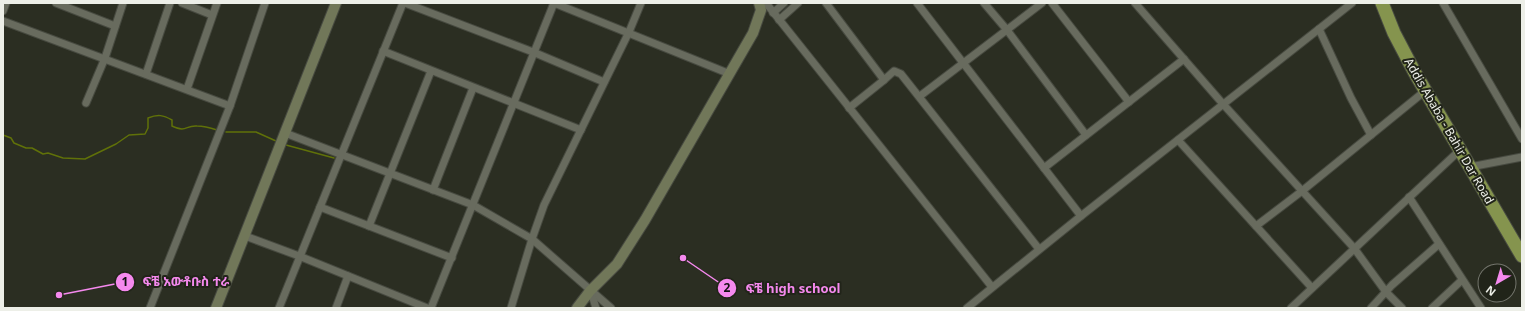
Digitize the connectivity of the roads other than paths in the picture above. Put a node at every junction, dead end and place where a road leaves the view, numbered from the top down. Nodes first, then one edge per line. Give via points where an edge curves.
1 (6, 3) edge
2 (56, 3) edge
3 (123, 3) edge
4 (170, 3) edge
5 (182, 3) edge
6 (217, 3) edge
7 (265, 3) edge
8 (336, 3) edge
9 (404, 3) edge
10 (641, 3) edge
11 (759, 3) edge
12 (766, 3) edge
13 (784, 3) edge
14 (798, 3) edge
15 (826, 3) edge
16 (917, 3) edge
17 (984, 3) edge
18 (1042, 3) edge
19 (1052, 3) edge
20 (1135, 3) edge
21 (1352, 3) edge
22 (1382, 3) edge
23 (1443, 3) edge
24 (3, 11) edge
25 (773, 13) junction
26 (212, 15) junction
27 (779, 20) junction
28 (3, 21) edge
29 (115, 26) junction
30 (1319, 29) junction
31 (1007, 30) junction
32 (629, 32) junction
33 (383, 51) junction
34 (533, 52) junction
35 (105, 58) junction
36 (1184, 59) junction
37 (963, 63) junction
38 (431, 71) junction
39 (146, 74) junction
40 (730, 74) junction
41 (884, 80) junction
42 (604, 82) junction
43 (473, 88) junction
44 (187, 89) junction
45 (1425, 91) junction
46 (920, 96) junction
47 (1129, 102) junction
48 (86, 103) dead end
49 (514, 104) junction
50 (1223, 104) junction
51 (230, 106) junction
52 (849, 108) junction
53 (581, 130) junction
54 (285, 133) junction
55 (1086, 135) junction
56 (1371, 135) junction
57 (1522, 139) edge
58 (1178, 140) junction
59 (1460, 150) junction
60 (342, 154) junction
61 (1522, 157) edge
62 (1470, 167) junction
63 (1044, 168) junction
64 (390, 173) junction
65 (434, 190) junction
66 (1302, 191) junction
67 (1409, 197) junction
68 (473, 205) junction
69 (320, 207) junction
70 (1081, 216) junction
71 (369, 226) junction
72 (1256, 226) junction
73 (244, 236) junction
74 (532, 239) junction
75 (1439, 244) junction
76 (1354, 248) junction
77 (1039, 249) junction
78 (299, 256) junction
79 (1522, 256) edge
80 (452, 258) junction
81 (348, 276) junction
82 (1462, 280) junction
83 (992, 287) junction
84 (1312, 288) junction
85 (590, 291) junction
86 (1386, 292) junction
87 (150, 308) edge
88 (216, 308) edge
89 (279, 308) edge
90 (336, 308) edge
91 (427, 308) edge
92 (431, 308) edge
93 (511, 308) edge
94 (577, 308) edge
95 (596, 308) edge
96 (611, 308) edge
97 (967, 308) edge
98 (1291, 308) edge
99 (1371, 308) edge
100 (1402, 308) edge
101 (1432, 308) edge
102 (1481, 308) edge

1 - 24 street
2 - 29 street
3 - 29 street
4 - 39 street
5 - 26 street
6 - 26 street
7 - 51 street
8 - 54 street
9 - 33 street
9 - 34 street
10 - 32 street
11 - 40 street via 761,10 754,33
12 - 25 street
13 - 25 street
14 - 27 street
15 - 41 street
16 - 37 street
17 - 31 street
18 - 31 street
19 - 47 street
20 - 36 street
21 - 30 street
22 - 45 highway, Addis Ababa - Bahir Dar Road via 1394,33
23 - 57 street
25 - 27 street
26 - 44 street
27 - 52 street
28 - 35 street
29 - 35 street
30 - 50 street
30 - 56 street
31 - 37 street
31 - 55 street
32 - 34 street via 554,3
32 - 40 street
32 - 42 street
33 - 38 street
33 - 60 street
34 - 42 street
34 - 49 street
35 - 39 street
35 - 48 street
36 - 47 street
36 - 50 street
37 - 46 street
37 - 63 street
38 - 43 street
38 - 64 street
39 - 44 street
40 - 85 street via 641,226 616,264
41 - 46 street via 894,71 901,74
41 - 52 street
42 - 53 street
43 - 49 street
43 - 65 street
44 - 51 street
45 - 56 street
45 - 59 highway, Addis Ababa - Bahir Dar Road
46 - 77 street
47 - 55 street
49 - 53 street
49 - 68 street
50 - 58 street
50 - 66 street
51 - 87 street
52 - 83 street
53 - 74 street via 544,205
54 - 60 street
54 - 73 street
55 - 63 street
56 - 66 street
58 - 70 street
58 - 72 street
59 - 62 highway, Addis Ababa - Bahir Dar Road
59 - 67 street
60 - 64 street
60 - 69 street
61 - 62 street
62 - 79 highway, Addis Ababa - Bahir Dar Road
63 - 70 street
64 - 65 street
64 - 71 street
65 - 68 street
66 - 72 street
66 - 76 street
67 - 75 street
67 - 76 street
68 - 74 street
68 - 80 street
69 - 71 street
69 - 78 street
70 - 77 street
71 - 80 street
72 - 84 street
73 - 78 street
73 - 88 street
74 - 85 street
74 - 93 street
75 - 82 street
75 - 86 street
76 - 84 street
76 - 86 street
77 - 83 street
78 - 81 street
78 - 89 street
80 - 92 street
81 - 90 street
81 - 91 street
82 - 101 street
82 - 102 street
83 - 97 street
84 - 98 street
85 - 94 street
85 - 95 street
85 - 96 street
86 - 99 street
86 - 100 street

